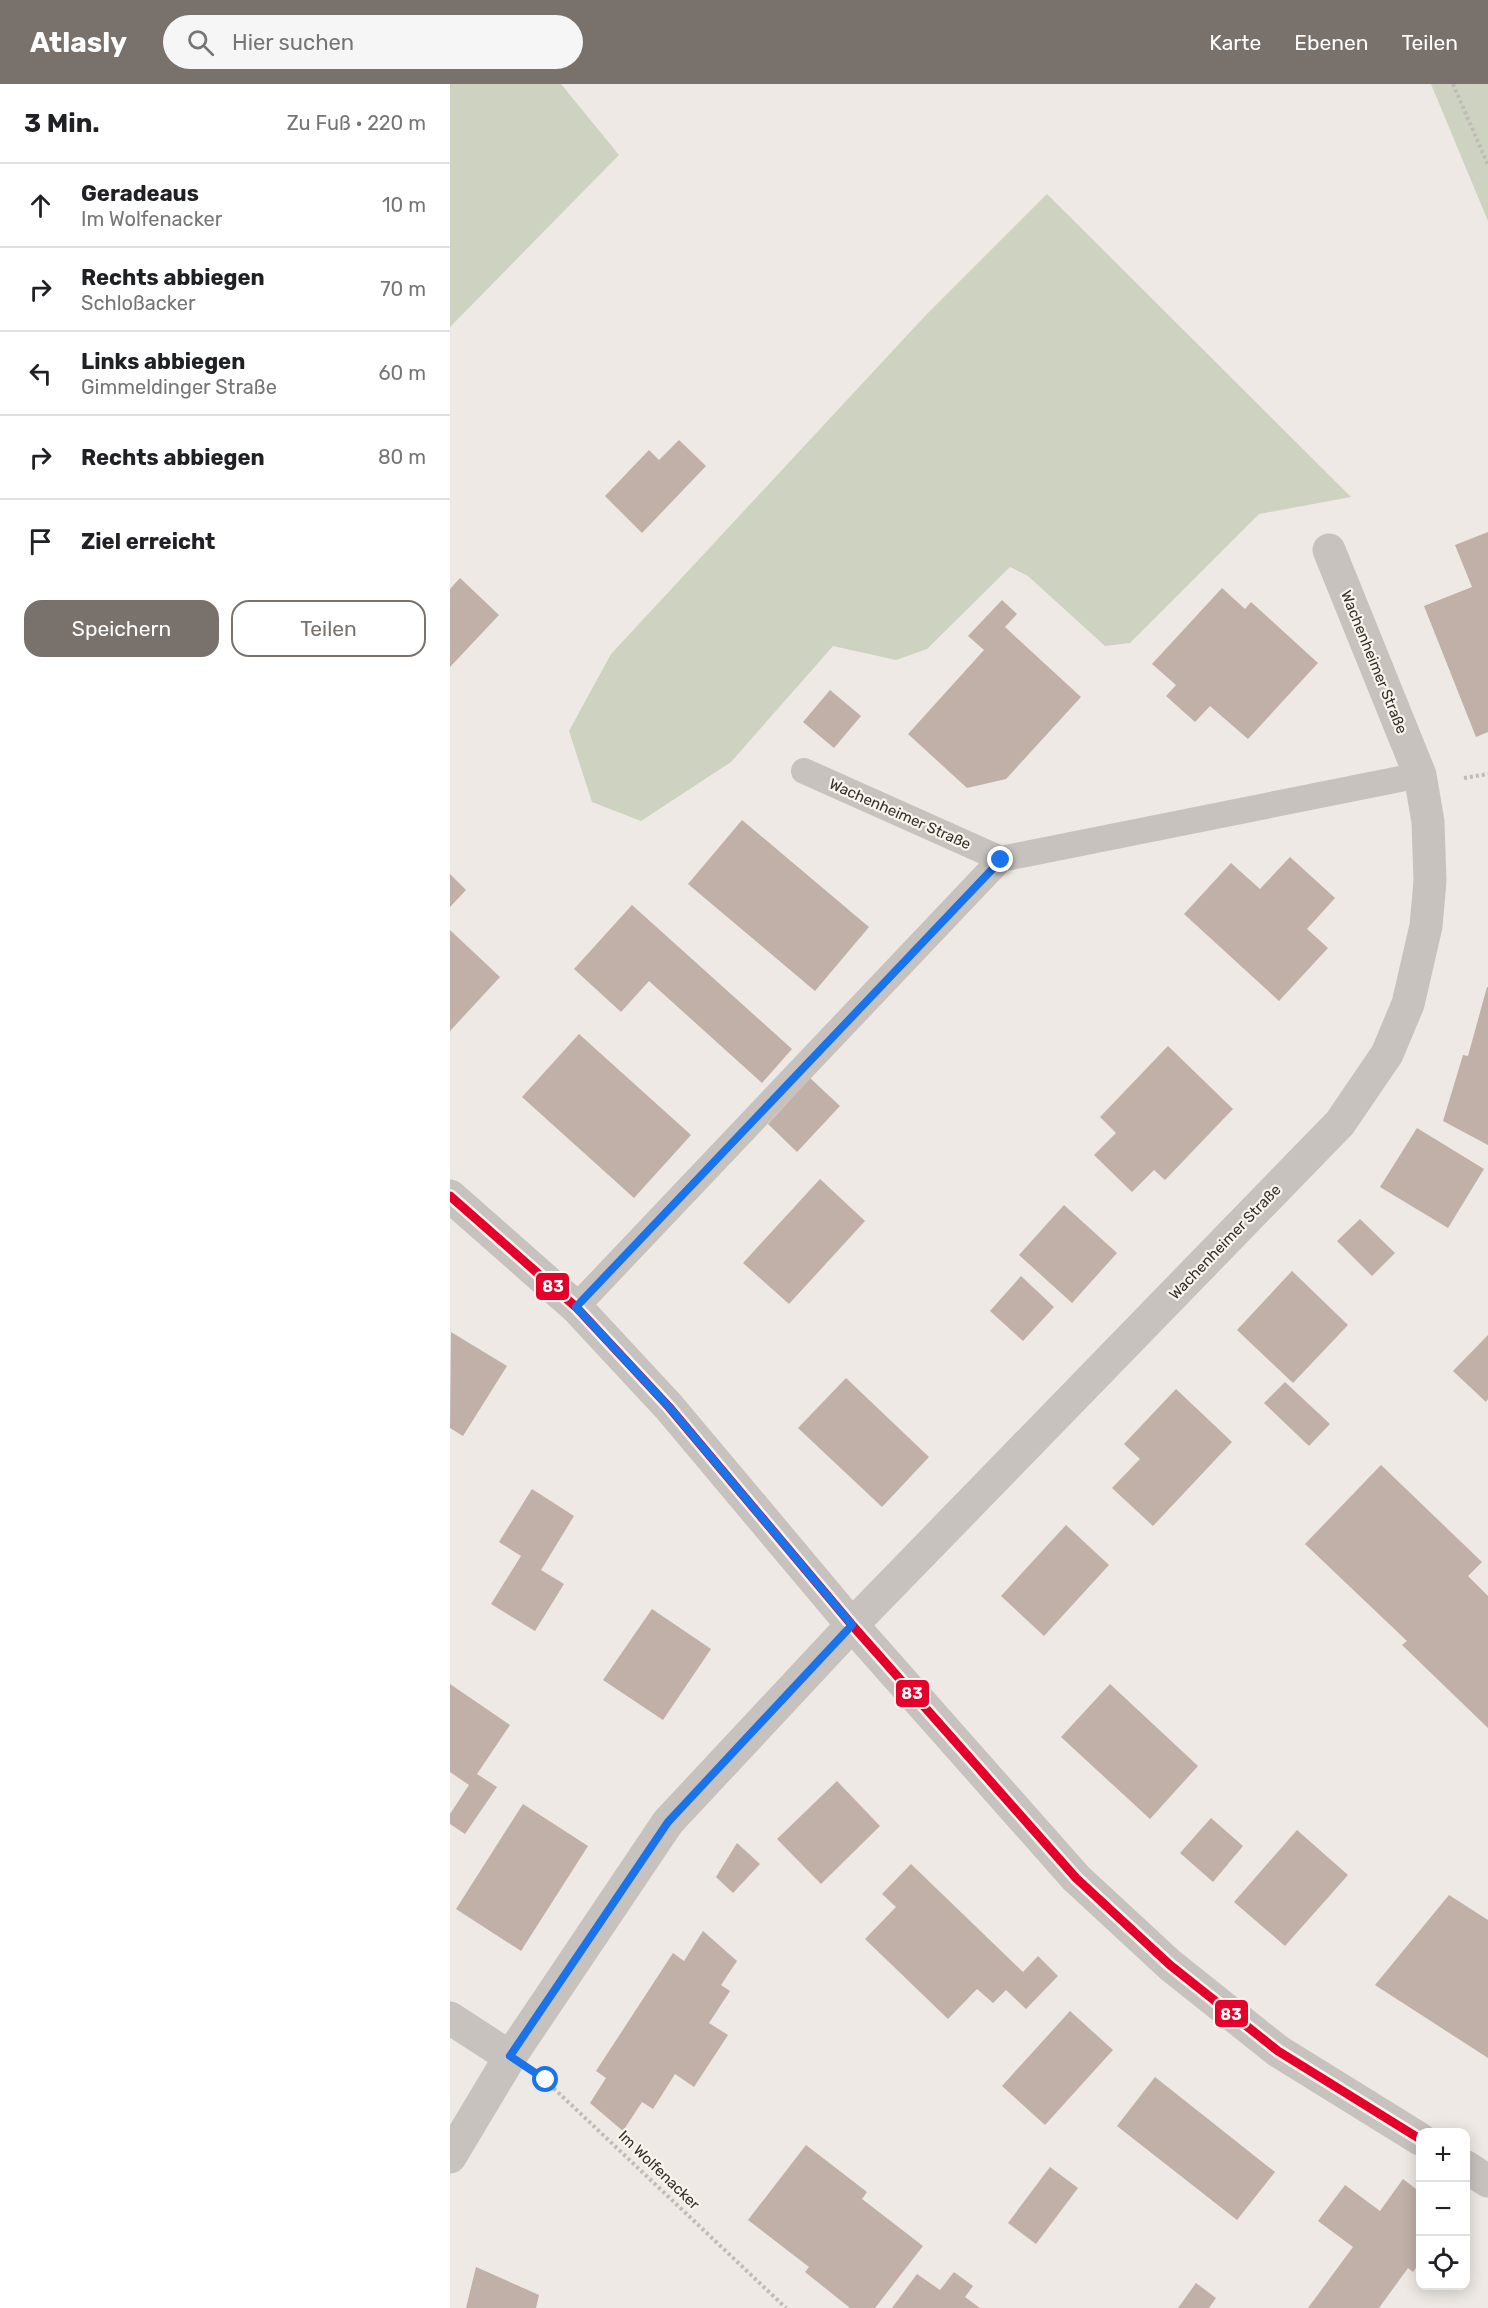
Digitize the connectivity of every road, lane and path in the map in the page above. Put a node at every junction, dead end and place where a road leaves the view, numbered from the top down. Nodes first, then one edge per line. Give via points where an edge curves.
1 (1453, 84) edge
2 (1488, 165) edge
3 (1329, 550) dead end
4 (804, 771) dead end
5 (1420, 775) junction
6 (1001, 860) junction
7 (450, 1196) edge
8 (576, 1307) junction
9 (852, 1625) junction
10 (450, 2018) edge
11 (510, 2056) junction
12 (1416, 2137) edge
13 (450, 2157) edge
14 (1470, 2170) edge
15 (1488, 2181) edge
16 (786, 2308) edge

1 - 2 path
3 - 5 street, Wachenheimer Straße
4 - 6 lane, Wachenheimer Straße
5 - 6 lane
5 - 9 street, Wachenheimer Straße via 1428,822 1430,881 1426,926 1408,1004 1387,1054 1340,1123
6 - 8 lane
7 - 8 street
8 - 9 street via 669,1407
9 - 11 street, Wachenheimer Straße via 668,1822
9 - 12 street via 1076,1878 1170,1965 1278,2051
10 - 11 street
11 - 13 street, Wachenheimer Straße
11 - 16 path, Im Wolfenacker via 546,2080
14 - 15 street

